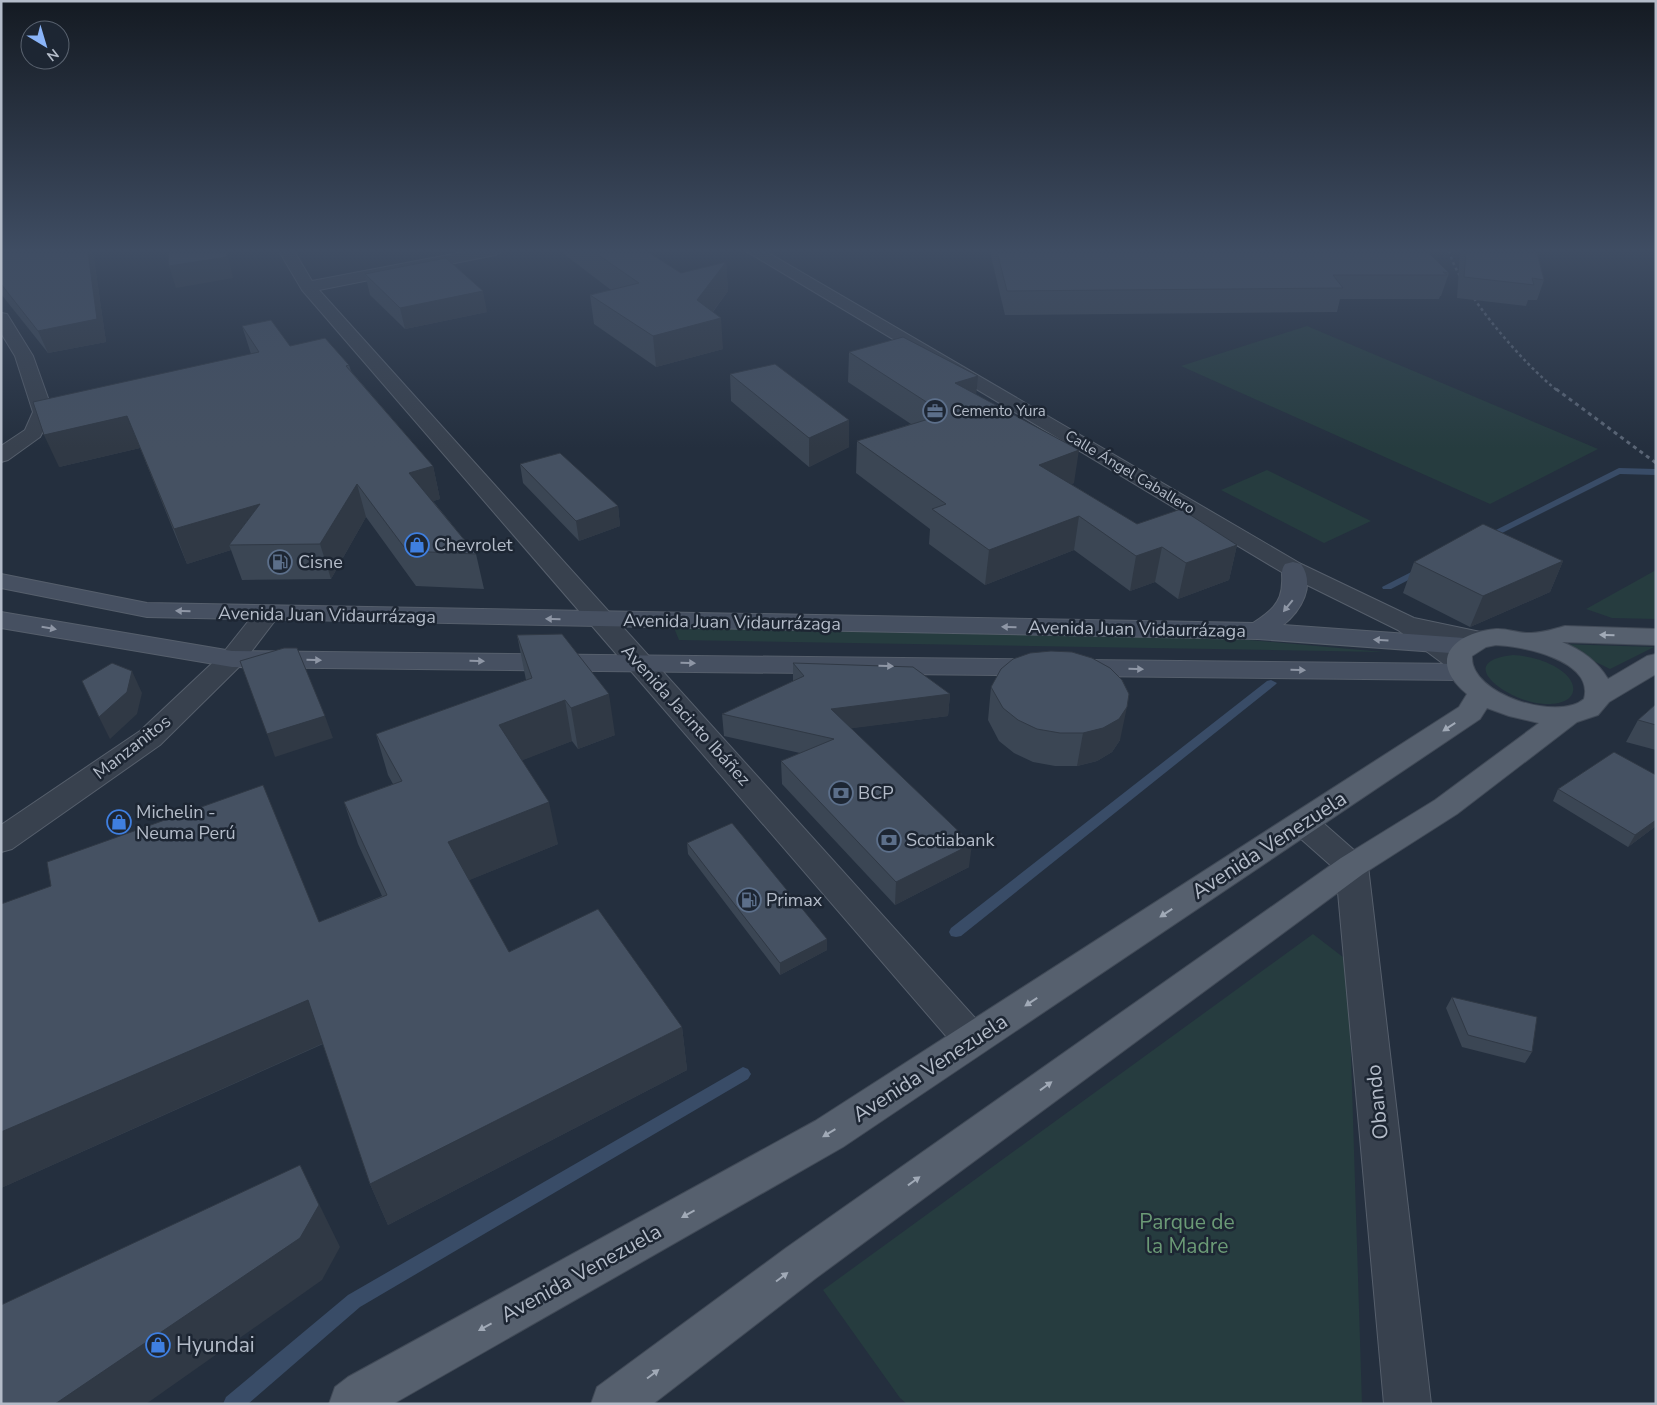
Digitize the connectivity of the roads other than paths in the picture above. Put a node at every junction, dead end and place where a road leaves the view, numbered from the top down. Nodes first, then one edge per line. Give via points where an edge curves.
1 (334, 317) edge
2 (862, 317) edge
3 (1, 318) edge
4 (1, 456) edge
5 (1293, 569) junction
6 (1, 581) edge
7 (267, 614) junction
8 (1, 620) edge
9 (601, 620) junction
10 (812, 623) junction
11 (1407, 625) junction
12 (1258, 631) junction
13 (1656, 636) edge
14 (1531, 641) junction
15 (1432, 644) junction
16 (232, 659) junction
17 (1656, 662) edge
18 (640, 663) junction
19 (1469, 663) junction
20 (810, 665) junction
21 (1583, 706) junction
22 (1303, 823) junction
23 (1, 841) edge
24 (1352, 866) junction
25 (972, 1040) junction
26 (352, 1404) edge
27 (614, 1404) edge
28 (1408, 1404) edge

1 - 9 street, Avenida Jacinto Ibáñez
2 - 5 street, Calle Ángel Caballero
3 - 4 street via 43,412 33,433
5 - 11 street, Calle Ángel Caballero
5 -> 12 main road via 1293,601
7 -> 6 main road, Avenida Juan Vidaurrázaga via 147,610
9 -> 7 main road, Avenida Juan Vidaurrázaga
7 - 16 street, Manzanitos
8 -> 16 main road
9 - 10 main road, Avenida Juan Vidaurrázaga
9 - 18 street, Avenida Jacinto Ibáñez
12 -> 10 main road, Avenida Juan Vidaurrázaga
10 - 20 main road
11 - 15 street, Calle Ángel Caballero
11 - 19 street, Calle Ángel Caballero
15 -> 12 main road, Avenida Juan Vidaurrázaga
13 -> 14 main road via 1565,634
14 - 19 main road via 1513,637
14 - 21 main road via 1554,648 1582,665 1598,685
15 - 19 street, Calle Ángel Caballero
16 -> 18 main road
16 - 23 street, Manzanitos via 150,738
17 - 21 main road
18 -> 20 main road
18 - 25 street, Avenida Jacinto Ibáñez
20 -> 19 main road
19 - 21 main road via 1514,709 1542,715
19 -> 22 main road, Avenida Venezuela via 1470,713
21 - 24 main road via 1446,807
22 - 24 street
22 -> 25 main road, Avenida Venezuela
27 -> 24 main road via 801,1263
24 - 28 street, Obando
25 -> 26 main road, Avenida Venezuela via 829,1134 373,1389

